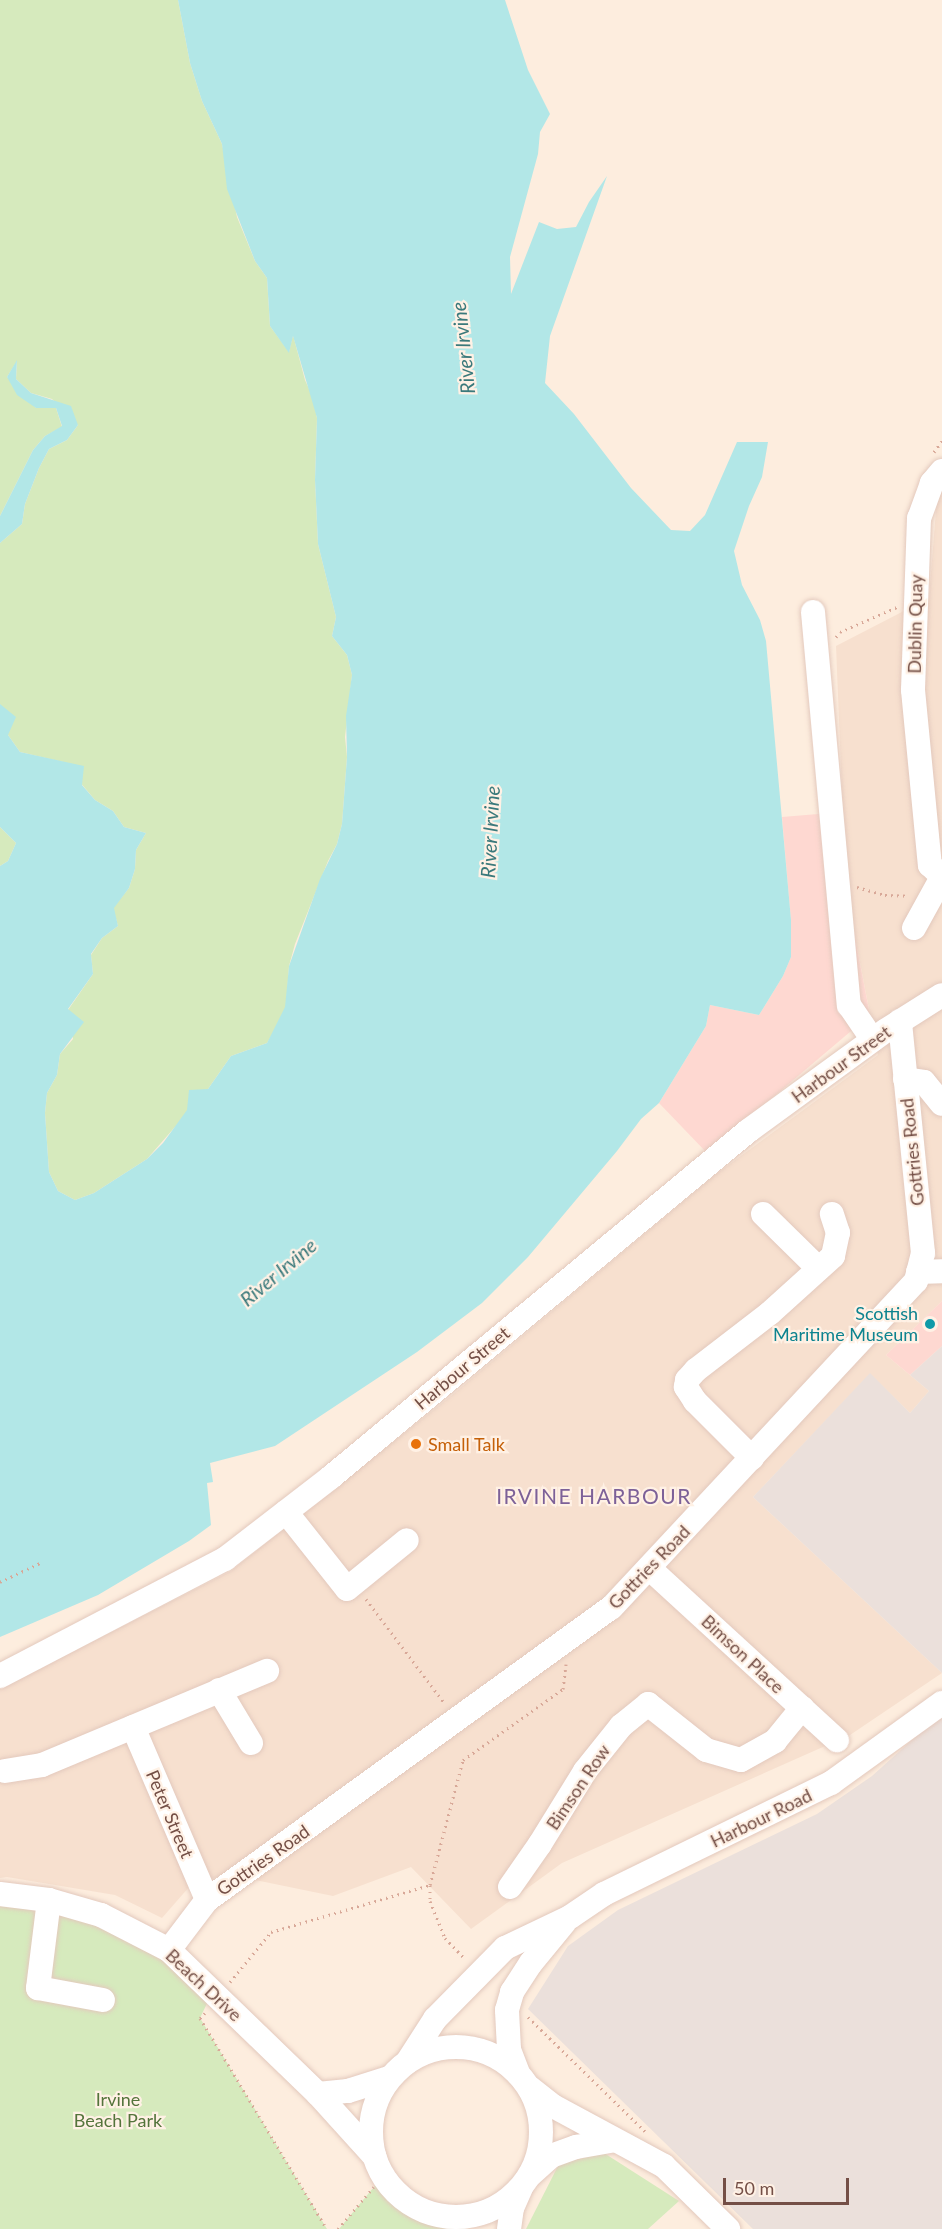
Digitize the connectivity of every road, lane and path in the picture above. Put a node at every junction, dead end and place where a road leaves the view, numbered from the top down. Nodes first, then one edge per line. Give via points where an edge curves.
1 (942, 441) edge
2 (936, 463) edge
3 (905, 603) dead end
4 (813, 612) dead end
5 (830, 645) dead end
6 (932, 781) edge
7 (938, 883) edge
8 (852, 886) dead end
9 (915, 928) dead end
10 (942, 995) edge
11 (900, 1021) junction
12 (873, 1040) junction
13 (905, 1079) junction
14 (942, 1104) edge
15 (763, 1214) dead end
16 (832, 1214) dead end
17 (819, 1269) junction
18 (930, 1272) edge
19 (752, 1458) junction
20 (286, 1512) junction
21 (407, 1540) dead end
22 (40, 1563) dead end
23 (649, 1568) junction
24 (0, 1582) edge
25 (354, 1583) junction
26 (569, 1639) junction
27 (267, 1671) dead end
28 (0, 1676) edge
29 (219, 1690) junction
30 (942, 1703) edge
31 (802, 1708) junction
32 (457, 1721) junction
33 (133, 1727) junction
34 (837, 1740) dead end
35 (251, 1743) dead end
36 (5, 1770) dead end
37 (429, 1885) junction
38 (510, 1887) dead end
39 (0, 1894) edge
40 (50, 1900) junction
41 (207, 1900) junction
42 (570, 1917) junction
43 (169, 1950) junction
44 (467, 1960) dead end
45 (217, 1998) junction
46 (103, 2000) dead end
47 (527, 2016) dead end
48 (408, 2061) junction
49 (390, 2078) junction
50 (524, 2080) junction
51 (318, 2094) junction
52 (654, 2139) dead end
53 (614, 2140) junction
54 (378, 2166) junction
55 (525, 2182) junction
56 (429, 2213) junction
57 (327, 2229) edge
58 (338, 2229) edge
59 (472, 2229) edge
60 (509, 2229) edge
61 (728, 2229) edge

1 - 2 path
2 - 6 street, Dublin Quay via 919,518 913,690
3 - 5 path via 840,632
4 - 12 street via 849,1005
6 - 7 street, Dublin Quay via 930,865
7 - 8 path via 885,895
7 - 9 street
10 - 11 street, Harbour Street
11 - 12 street, Harbour Street
11 - 13 street, Gottries Road
12 - 20 street, Harbour Street via 748,1131
13 - 14 street via 924,1082
13 - 18 street, Gottries Road via 923,1253
15 - 17 street
16 - 17 street via 838,1233 837,1249
17 - 19 street via 687,1380 689,1394
18 - 19 street, Gottries Road via 916,1281
19 - 23 street, Gottries Road
20 - 25 street via 347,1589
20 - 28 street, Harbour Street via 225,1560
21 - 25 street
22 - 24 path
23 - 26 street, Gottries Road via 611,1608
23 - 31 street, Bimson Place
25 - 32 path
26 - 32 street, Gottries Road
26 - 37 path via 563,1689 463,1760
27 - 29 street
29 - 33 street
29 - 35 street
30 - 42 street, Harbour Road via 831,1784 604,1894
31 - 34 street, Bimson Place
31 - 38 street, Bimson Row via 775,1742 741,1760 706,1750 648,1704 621,1726 585,1770
32 - 41 street, Gottries Road
33 - 36 street via 42,1766
33 - 41 street, Peter Street
37 - 44 path via 430,1901 445,1938
37 - 45 path via 271,1932
39 - 40 street, Beach Drive
40 - 43 street, Beach Drive via 102,1915
40 - 46 street via 38,1988
41 - 43 street, Gottries Road
42 - 48 street, Harbour Road via 505,1948 435,2019
42 - 50 street, Harbour Road via 512,1992 507,2010 509,2049
43 - 45 street, Beach Drive
45 - 51 street, Beach Drive
45 - 57 path via 200,2018
47 - 52 path
48 - 49 street
48 - 50 street via 447,2047 480,2050 499,2058
49 - 51 street via 348,2091
49 - 54 street via 376,2103 371,2130
50 - 53 street via 553,2106
50 - 55 street via 539,2110 540,2148
51 - 54 street, Beach Drive
53 - 55 street via 576,2147 551,2157
53 - 61 street via 664,2166
54 - 56 street via 406,2201
54 - 58 path
55 - 56 street via 509,2199 486,2212 459,2217
55 - 60 street via 512,2208
56 - 59 street

